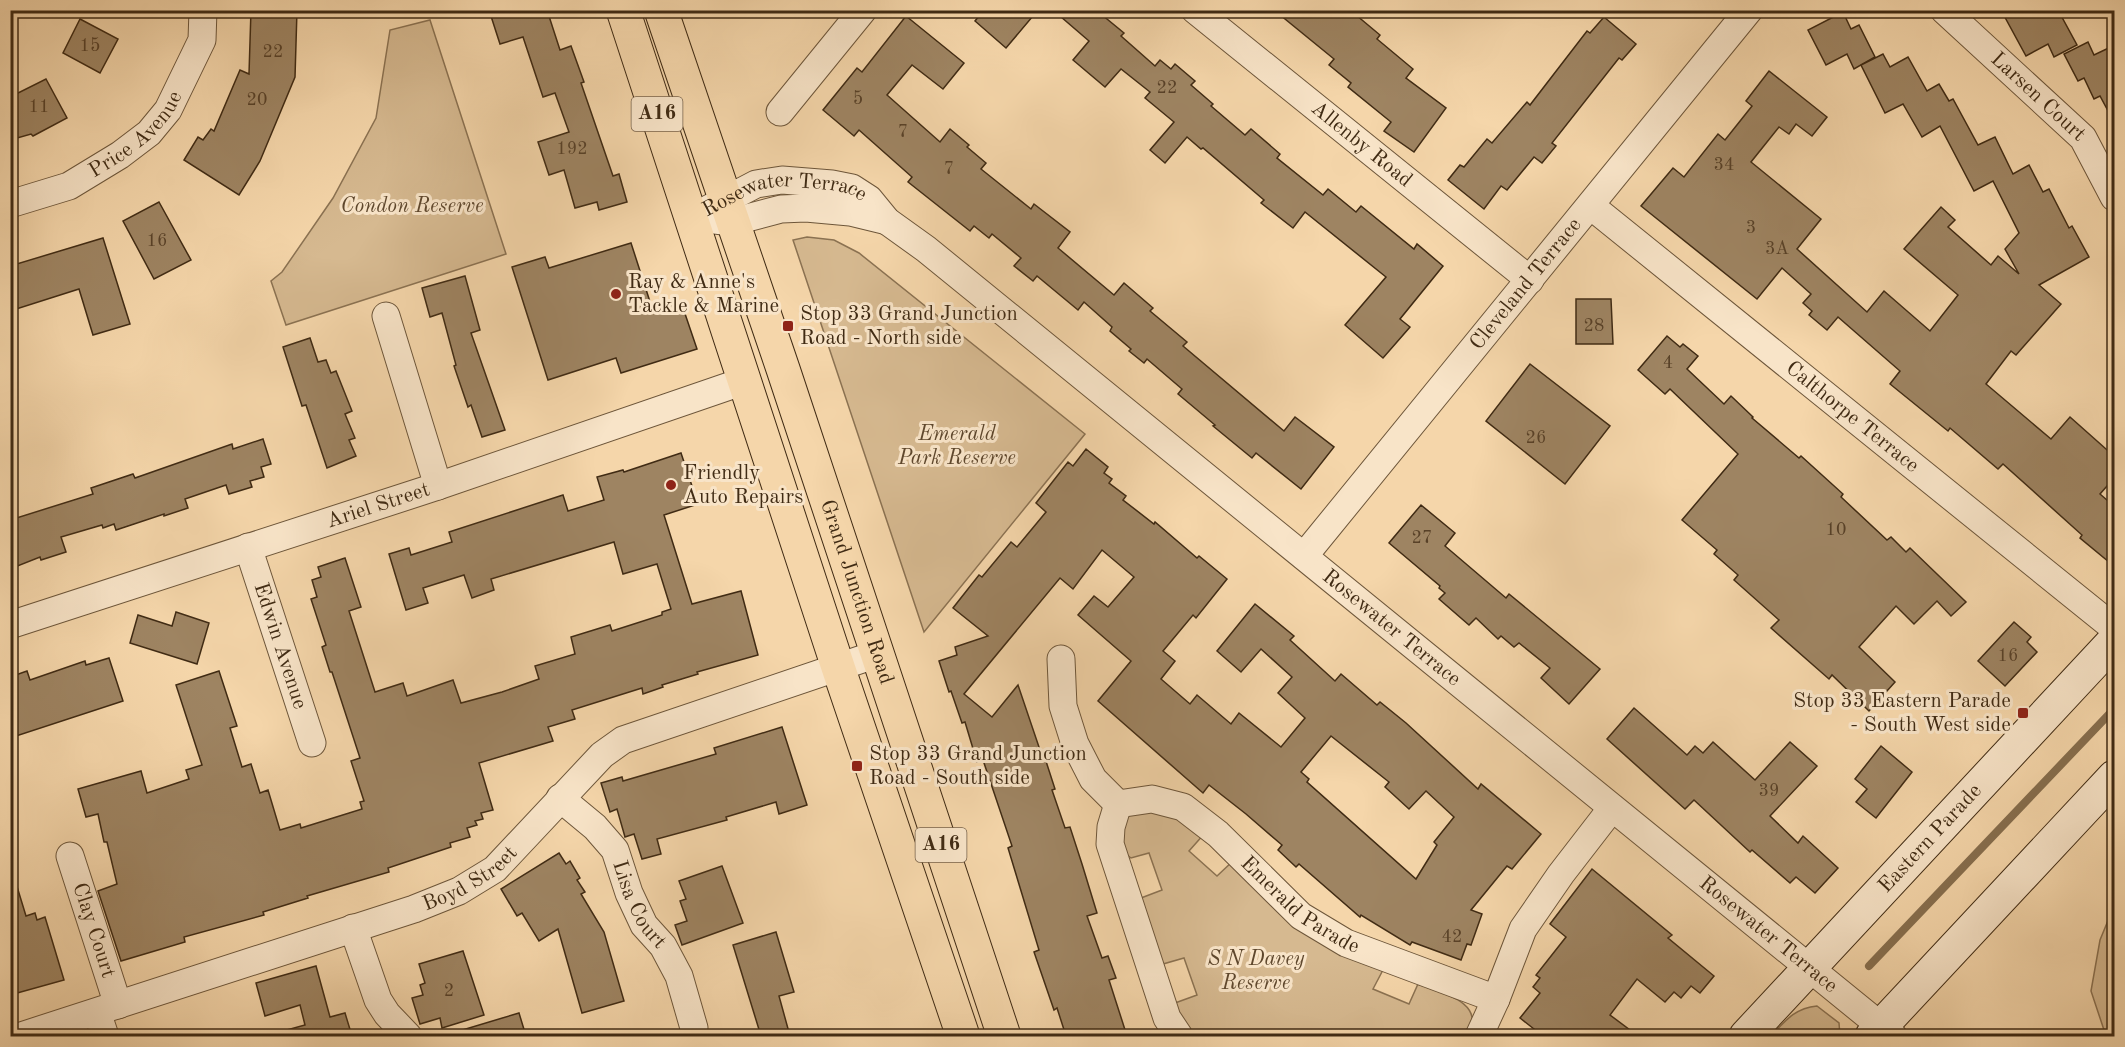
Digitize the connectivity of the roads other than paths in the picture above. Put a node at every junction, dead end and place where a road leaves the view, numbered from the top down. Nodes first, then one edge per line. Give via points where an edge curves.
1 (203, 10) edge
2 (623, 10) edge
3 (661, 10) edge
4 (863, 10) edge
5 (1195, 10) edge
6 (1749, 10) edge
7 (1944, 10) edge
8 (780, 112) dead end
9 (2115, 197) edge
10 (10, 204) edge
11 (1591, 206) junction
12 (728, 210) junction
13 (691, 218) junction
14 (1530, 280) junction
15 (386, 316) dead end
16 (783, 369) junction
17 (744, 381) junction
18 (438, 486) junction
19 (248, 547) junction
20 (1304, 556) junction
21 (10, 625) edge
22 (2115, 628) edge
23 (2115, 640) edge
24 (877, 654) junction
25 (1061, 659) dead end
26 (838, 667) junction
27 (312, 743) dead end
28 (2115, 777) edge
29 (560, 798) junction
30 (1118, 804) junction
31 (1612, 808) junction
32 (70, 856) dead end
33 (353, 928) junction
34 (1810, 969) junction
35 (1496, 999) junction
36 (107, 1018) edge
37 (1882, 1033) edge
38 (692, 1034) edge
39 (21, 1036) edge
40 (408, 1036) edge
41 (963, 1036) edge
42 (1004, 1036) edge
43 (1179, 1036) edge
44 (1479, 1036) edge
45 (1746, 1036) edge

1 - 10 street, Price Avenue via 202,40 168,110 149,133 69,186
2 - 13 highway, Grand Junction Road / A16
3 - 12 highway, Grand Junction Road / A16
4 - 8 street
5 - 14 street, Allenby Road
6 - 11 street, Cleveland Terrace
7 - 9 street, Larsen Court via 2083,138
11 - 14 street, Cleveland Terrace
11 - 22 street, Calthorpe Terrace
12 - 13 street, Rosewater Terrace
12 - 16 highway, Grand Junction Road / A16
12 - 20 street, Rosewater Terrace via 756,184 782,180 832,184 870,199 887,221
13 - 17 highway, Grand Junction Road / A16
14 - 20 street, Cleveland Terrace
15 - 18 street
16 - 17 highway
16 - 24 highway, Grand Junction Road / A16
17 - 18 street, Ariel Street
17 - 26 highway, Grand Junction Road / A16
18 - 19 street, Ariel Street
19 - 21 street, Ariel Street
19 - 27 street, Edwin Avenue
20 - 31 street, Rosewater Terrace
23 - 34 main road, Eastern Parade
24 - 26 street, Boyd Street
24 - 42 highway, Grand Junction Road / A16
25 - 30 street via 1063,706 1075,744 1094,779
26 - 29 street, Boyd Street via 622,740
26 - 41 highway, Grand Junction Road / A16
28 - 37 main road
29 - 33 street, Boyd Street via 486,875 459,891
29 - 38 street, Lisa Court via 596,827 615,850 644,925 663,946 679,976
30 - 35 street, Emerald Parade via 1152,799 1183,807 1218,834 1301,916 1346,943
30 - 43 street via 1110,844 1167,1018
31 - 34 street, Rosewater Terrace
31 - 35 street via 1523,929
32 - 36 street, Clay Court
33 - 36 street, Boyd Street
33 - 40 street via 378,1000
34 - 37 street, Rosewater Terrace
34 - 45 main road, Eastern Parade
35 - 44 street
36 - 39 street, Boyd Street

